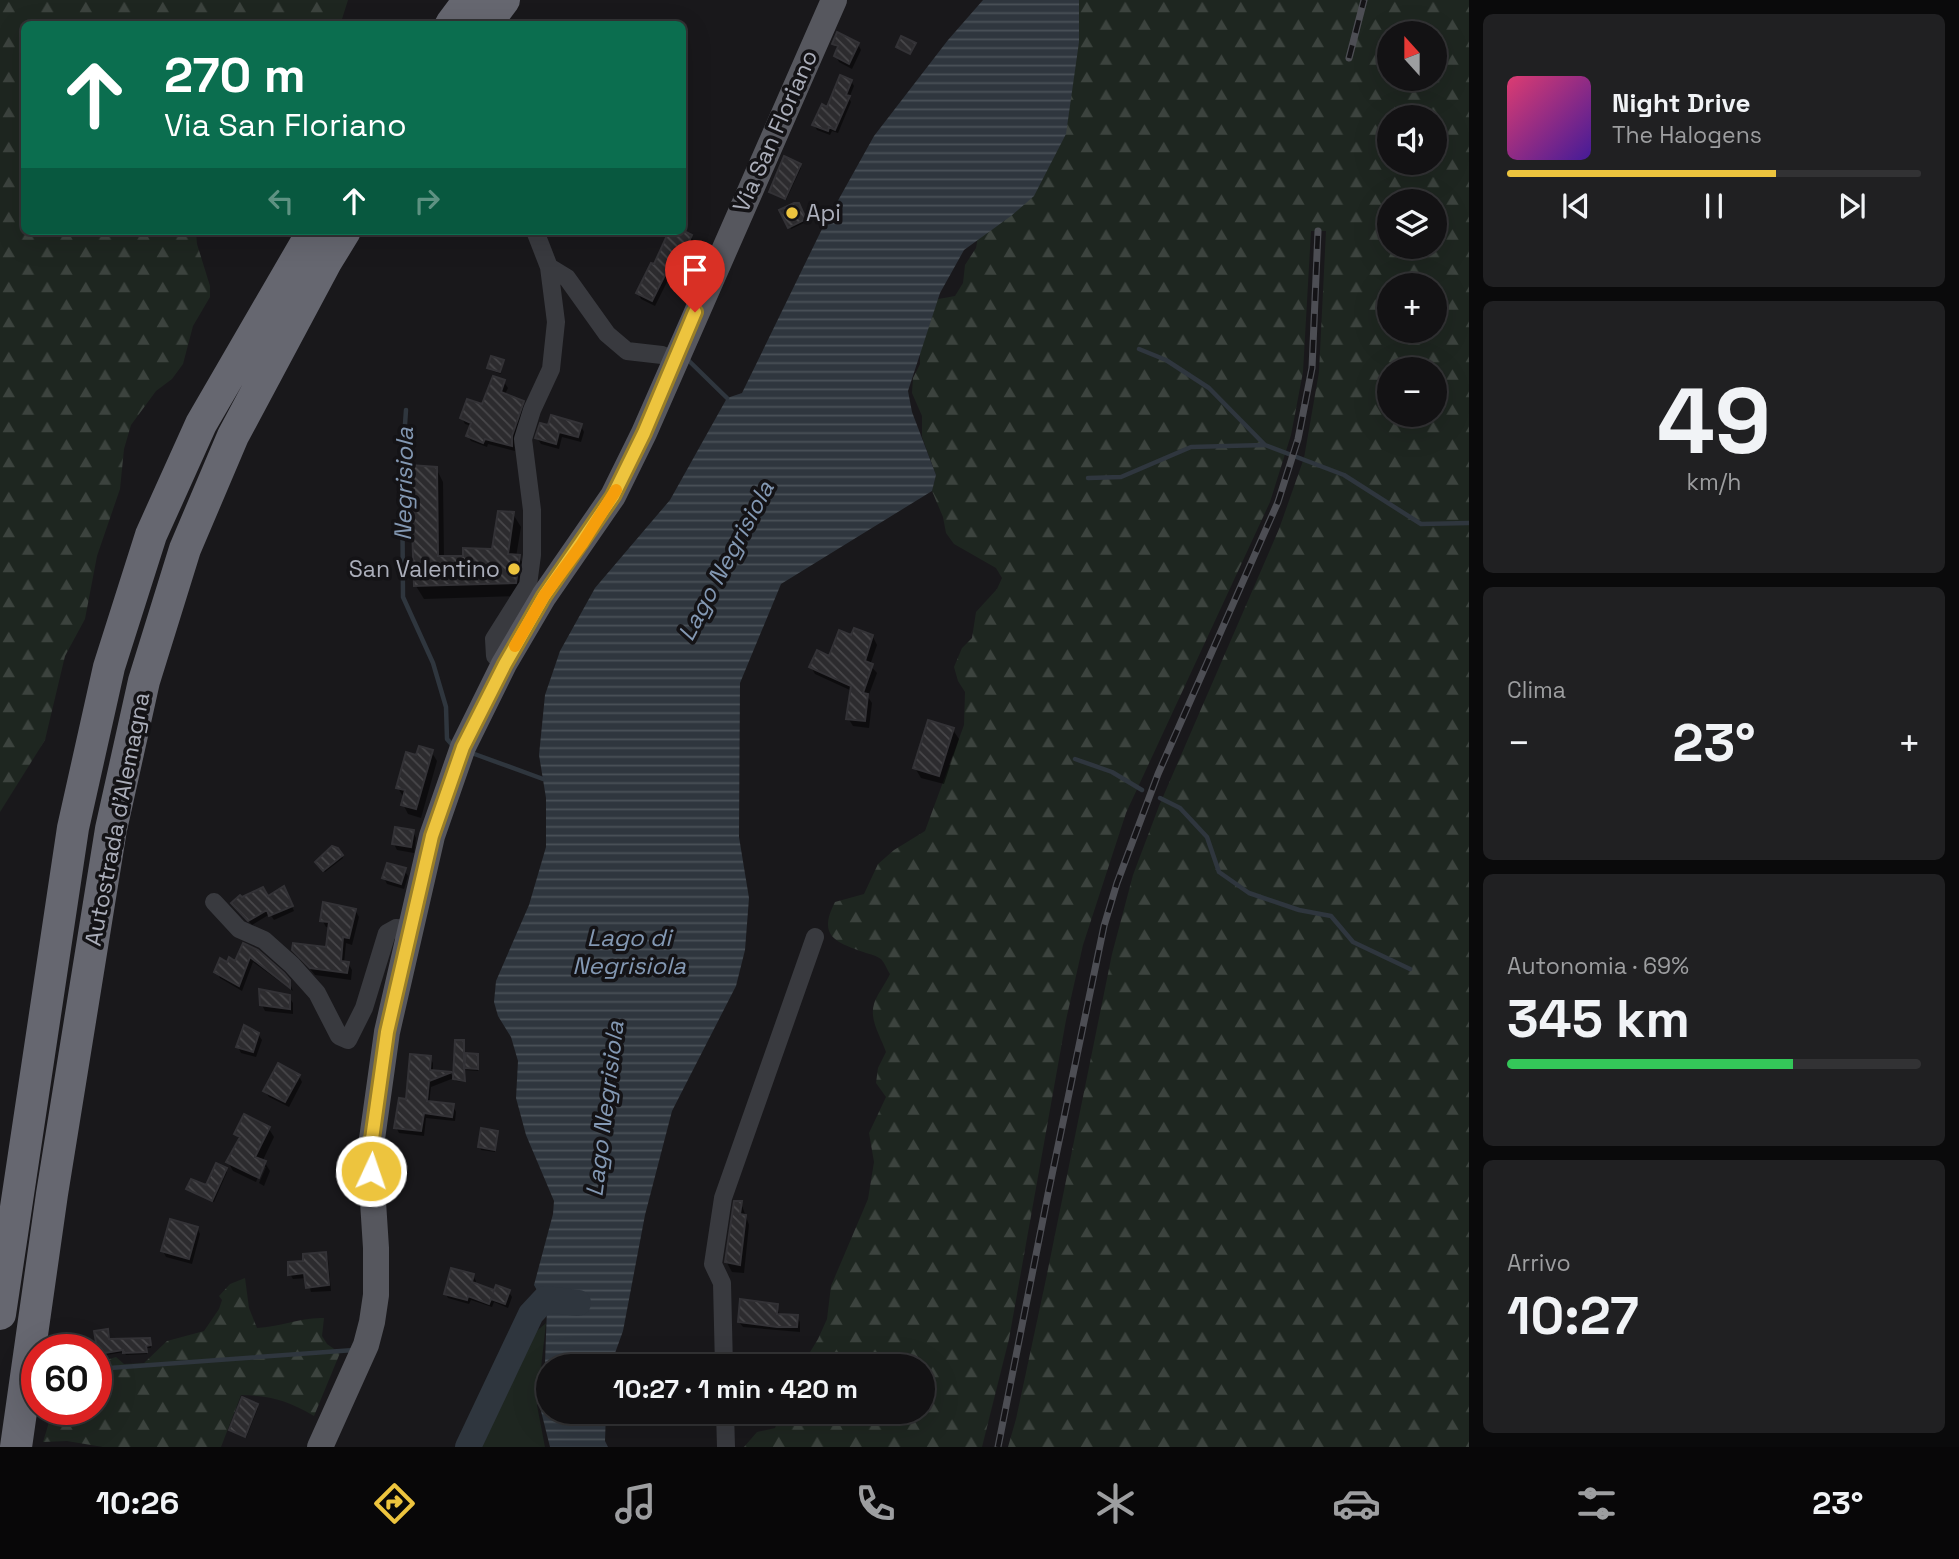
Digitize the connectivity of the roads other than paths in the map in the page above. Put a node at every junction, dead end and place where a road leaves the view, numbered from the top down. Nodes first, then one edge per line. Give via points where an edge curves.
1 (469, 0) edge
2 (504, 0) edge
3 (834, 0) edge
4 (446, 1) edge
5 (449, 21) edge
6 (452, 21) edge
7 (488, 21) edge
8 (311, 235) edge
9 (343, 235) edge
10 (537, 235) edge
11 (550, 267) junction
12 (674, 360) junction
13 (505, 664) junction
14 (214, 902) dead end
15 (411, 929) junction
16 (814, 937) dead end
17 (0, 1314) edge
18 (724, 1354) edge
19 (725, 1424) edge
20 (16, 1447) edge
21 (320, 1447) edge
22 (726, 1447) edge

1 - 6 highway
2 - 7 highway
3 - 12 main road, Via San Floriano
4 - 5 street
8 - 17 highway, Autostrada d'Alemagna via 201,424 151,536 109,667 73,828
9 - 20 highway, Autostrada d'Alemagna via 233,436 185,550 144,681 111,829
10 - 11 street
11 - 12 street via 567,278 607,334 627,351
11 - 13 street via 556,322 551,369 523,439 532,555 528,585 494,639 495,656
12 - 13 main road, Via San Floriano via 613,496 544,596
13 - 15 main road, Via San Floriano via 462,750 432,836
14 - 15 street via 239,929 264,940 292,965 317,993 339,1036 348,1041 387,933
15 - 21 main road, Via San Floriano via 387,1032 372,1139 376,1295 372,1322
16 - 18 street via 723,1198 713,1264 722,1283
19 - 22 street

